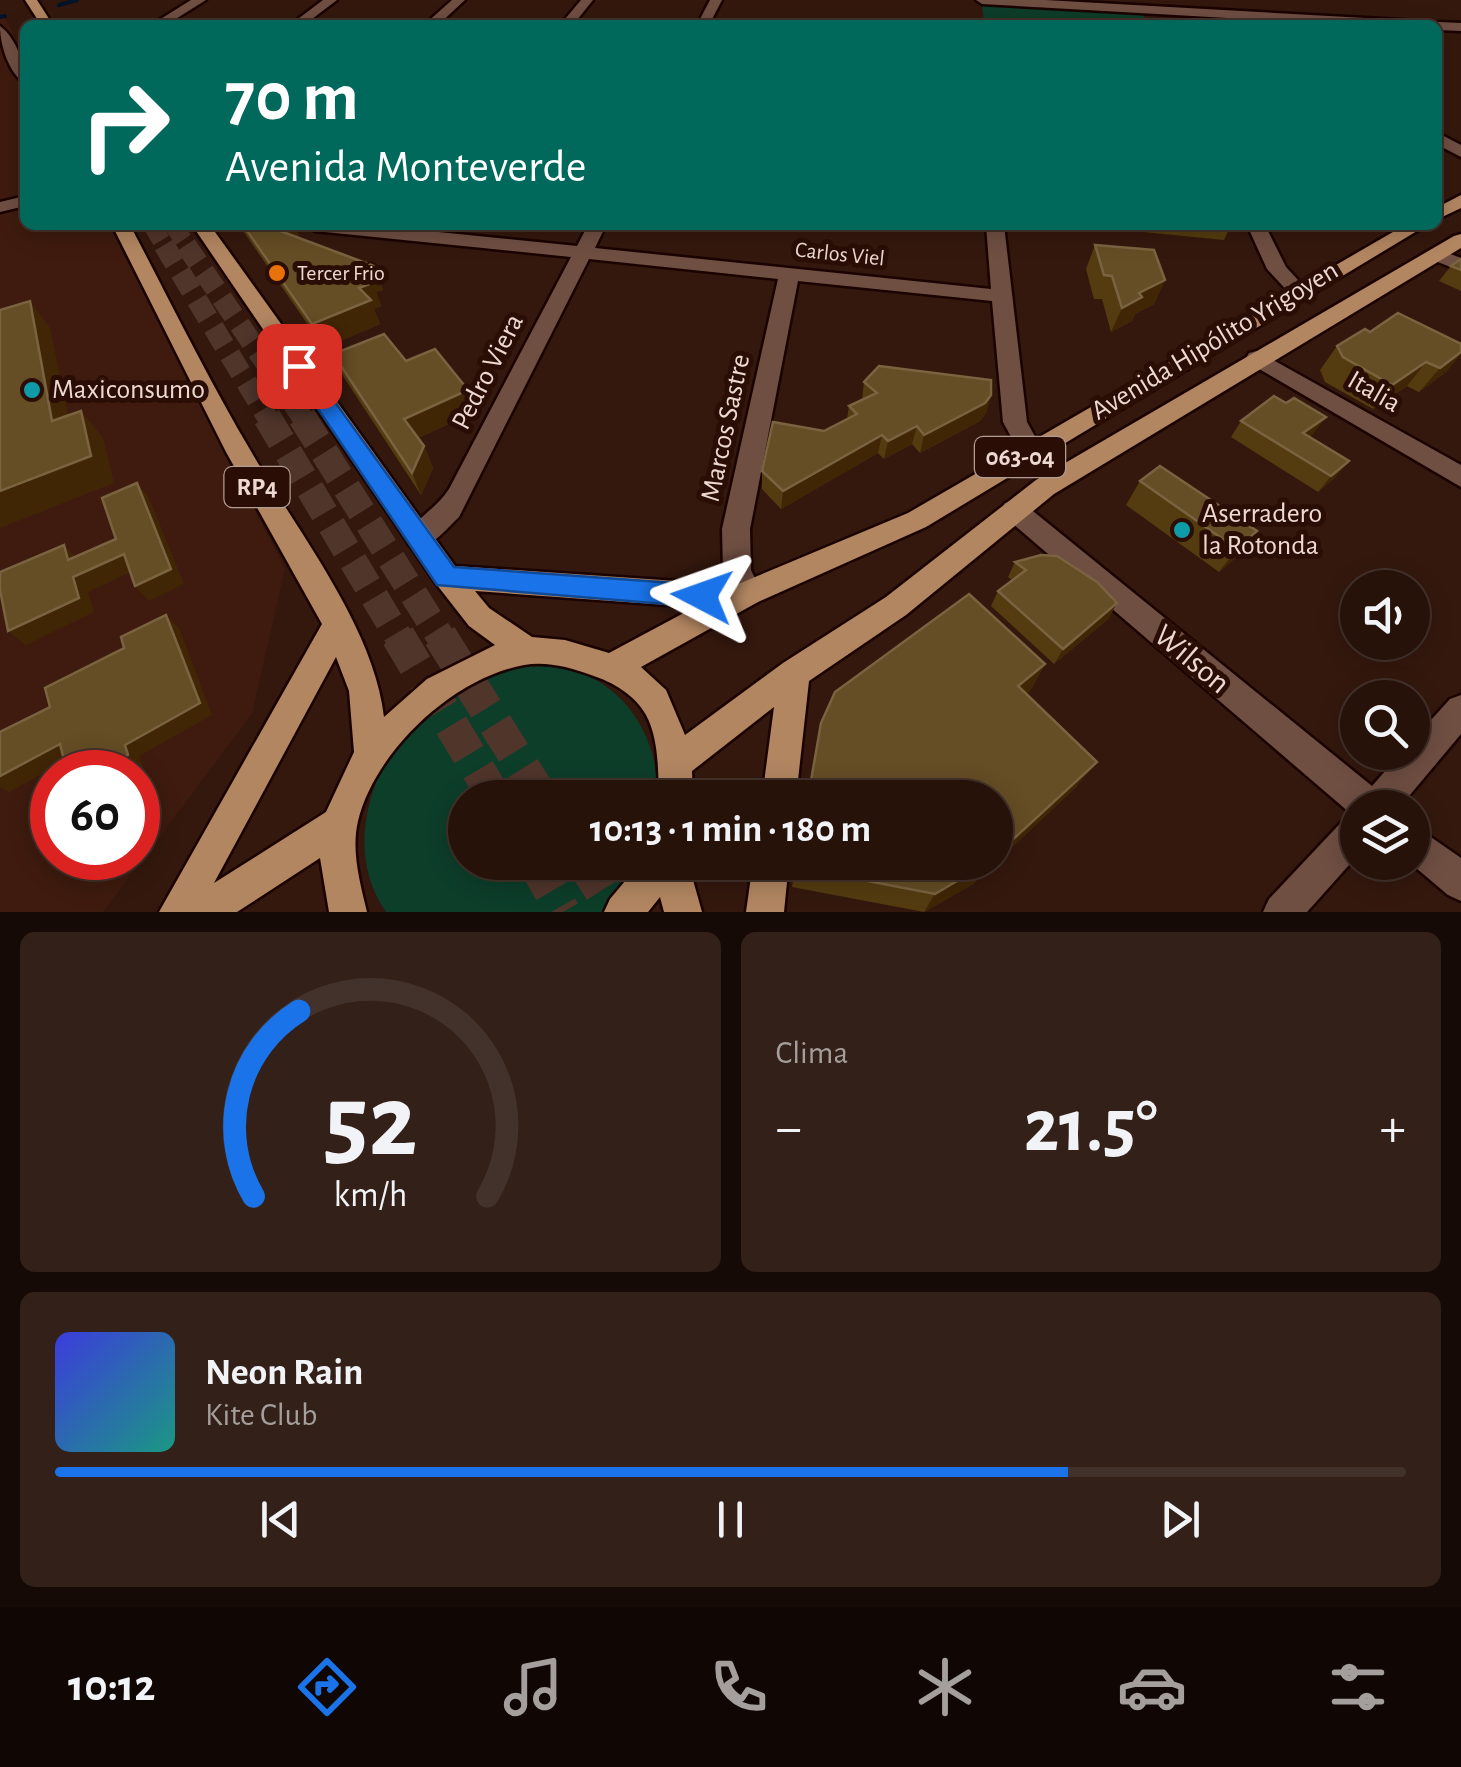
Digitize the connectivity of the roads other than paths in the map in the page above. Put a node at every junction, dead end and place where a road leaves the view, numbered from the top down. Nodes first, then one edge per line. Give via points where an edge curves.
1 (200, 0) edge
2 (331, 0) edge
3 (459, 0) edge
4 (588, 0) edge
5 (1234, 0) edge
6 (979, 4) edge
7 (1150, 10) junction
8 (1376, 12) dead end
9 (1245, 15) junction
10 (166, 20) edge
11 (303, 20) edge
12 (436, 20) edge
13 (570, 20) edge
14 (1155, 20) edge
15 (1250, 20) edge
16 (1334, 20) edge
17 (1385, 20) edge
18 (0, 30) edge
19 (20, 70) edge
20 (124, 230) edge
21 (204, 230) tunnel mouth
22 (409, 230) edge
23 (595, 230) edge
24 (995, 230) edge
25 (1258, 230) edge
26 (1409, 230) edge
27 (1461, 240) edge
28 (583, 252) junction
29 (1449, 260) edge
30 (789, 274) junction
31 (1300, 292) junction
32 (1002, 296) junction
33 (1257, 358) junction
34 (1031, 450) junction
35 (1461, 478) edge
36 (1014, 510) junction
37 (419, 537) junction
38 (446, 578) junction
39 (744, 596) junction
40 (338, 624) junction
41 (527, 651) junction
42 (612, 667) junction
43 (794, 673) junction
44 (1461, 710) edge
45 (371, 754) junction
46 (676, 780) edge
47 (781, 780) edge
48 (1351, 790) edge
49 (1389, 790) edge
50 (339, 824) junction
51 (1340, 848) edge
52 (1430, 857) edge
53 (651, 880) edge
54 (673, 880) edge
55 (769, 880) edge
56 (1461, 882) edge
57 (178, 912) edge
58 (203, 912) edge
59 (348, 912) edge
60 (622, 912) edge
61 (683, 912) edge
62 (765, 912) edge
63 (1282, 912) edge

1 - 10 street
2 - 11 street
3 - 12 street
4 - 13 street
5 - 9 street
6 - 7 street
7 - 9 street
7 - 14 street
8 - 17 street
9 - 15 street
9 - 16 street
18 - 19 street
20 - 40 main road, RP4 via 238,452
21 - 37 main road
22 - 28 street, Carlos Viel
23 - 28 street, Pedro Viera
24 - 32 street
25 - 31 street via 1278,270
26 - 31 main road, Avenida Hipólito Yrigoyen / 063-04
27 - 29 main road, Avenida Hipólito Yrigoyen / 063-04
28 - 30 street, Carlos Viel
28 - 37 street, Pedro Viera via 459,495
29 - 33 main road, Avenida Hipólito Yrigoyen / 063-04
30 - 32 street, Carlos Viel
30 - 39 street, Marcos Sastre via 736,529
31 - 34 main road, Avenida Hipólito Yrigoyen / 063-04
32 - 34 street via 1015,422
33 - 35 street, Italia
33 - 36 main road, Avenida Hipólito Yrigoyen / 063-04
34 - 39 main road, Avenida Hipólito Yrigoyen / 063-04 via 917,520
36 - 43 main road, Avenida Hipólito Yrigoyen / 063-04 via 896,606
36 - 48 street, Wilson
37 - 38 main road
38 - 39 main road
38 - 41 main road via 479,617
39 - 42 main road, Avenida Hipólito Yrigoyen / 063-04
40 - 45 main road, RP4 via 365,692
40 - 57 main road
41 - 42 main road via 571,652
41 - 45 main road via 445,685
42 - 46 main road via 634,678 659,706
43 - 46 main road, Avenida Hipólito Yrigoyen / 063-04
43 - 47 main road
44 - 49 street
45 - 50 main road
50 - 58 main road
50 - 59 main road via 338,867
51 - 63 street
52 - 56 street
53 - 60 main road
54 - 61 main road
55 - 62 main road

